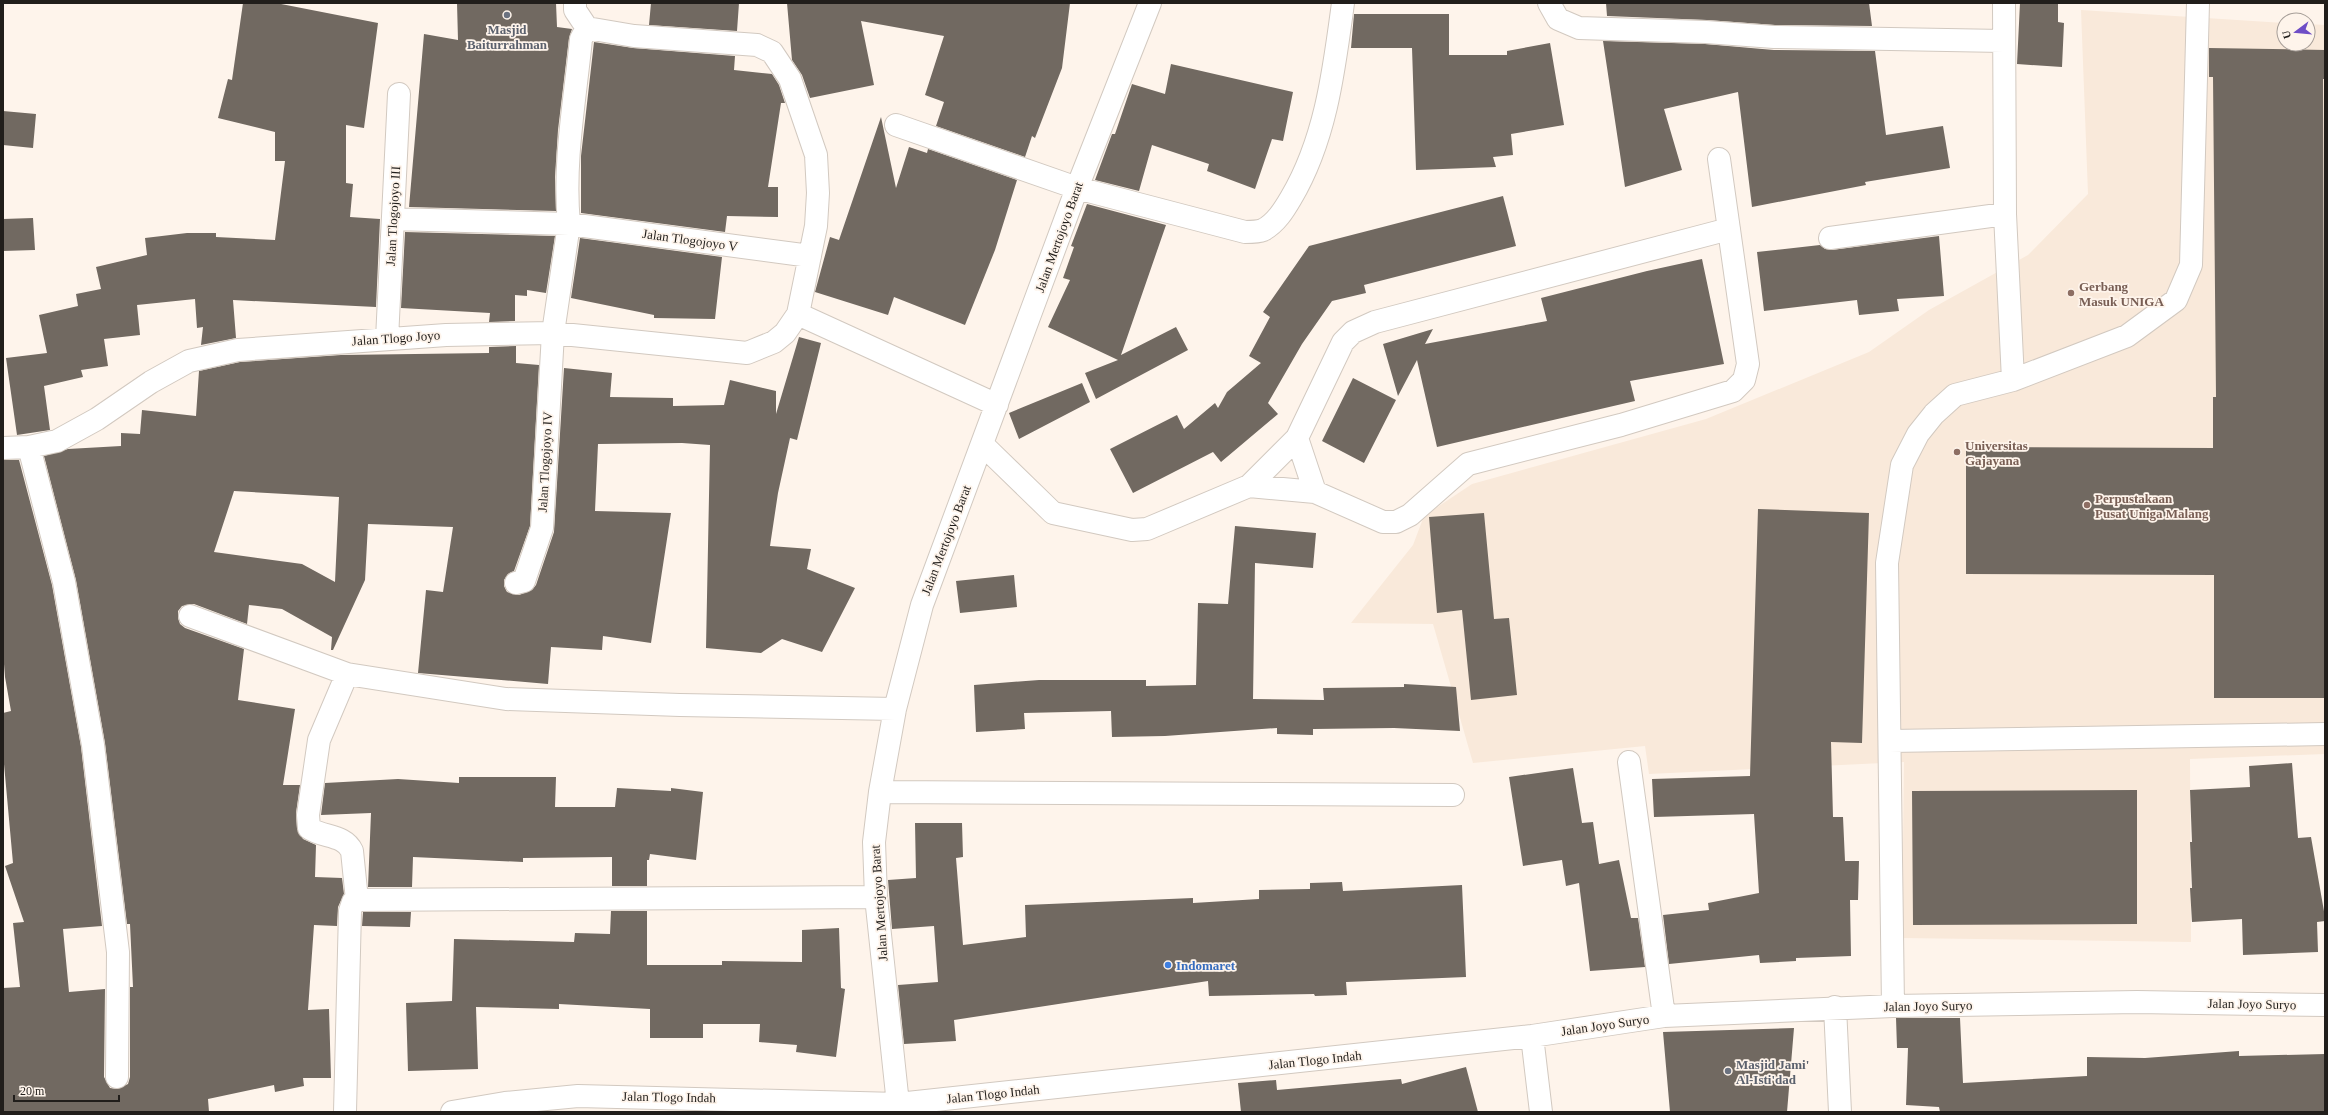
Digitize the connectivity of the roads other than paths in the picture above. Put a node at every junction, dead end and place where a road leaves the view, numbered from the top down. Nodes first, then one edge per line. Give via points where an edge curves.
1 (575, 3) edge
2 (1150, 3) edge
3 (1343, 3) edge
4 (1549, 3) edge
5 (2004, 3) edge
6 (2198, 3) edge
7 (587, 28) junction
8 (2003, 41) junction
9 (399, 94) dead end
10 (896, 125) dead end
11 (1719, 159) dead end
12 (1077, 188) junction
13 (2005, 214) junction
14 (393, 219) junction
15 (569, 224) junction
16 (1729, 229) junction
17 (1830, 238) dead end
18 (810, 256) junction
19 (798, 314) junction
20 (553, 333) junction
21 (387, 339) junction
22 (2013, 380) junction
23 (997, 405) junction
24 (1297, 438) junction
25 (983, 445) junction
26 (29, 447) junction
27 (3, 448) edge
28 (1250, 486) junction
29 (1315, 492) junction
30 (516, 583) dead end
31 (190, 616) dead end
32 (347, 674) junction
33 (895, 709) junction
34 (2325, 734) edge
35 (1890, 741) junction
36 (1629, 762) dead end
37 (880, 792) junction
38 (1453, 795) dead end
39 (876, 897) junction
40 (357, 900) junction
41 (1893, 1006) junction
42 (2325, 1006) edge
43 (1835, 1007) junction
44 (1664, 1016) junction
45 (1532, 1036) junction
46 (117, 1077) dead end
47 (639, 1104) edge
48 (898, 1108) edge
49 (345, 1112) edge
50 (452, 1112) edge
51 (1541, 1112) edge
52 (1840, 1112) edge

1 - 7 street via 575,10
2 - 12 street, Jalan Mertojoyo Barat
3 - 12 street via 1327,104 1310,158 1283,211 1262,231 1245,232
4 - 8 street via 1558,19 1579,28 1774,37
5 - 8 street
6 - 22 street via 2191,265 2176,300 2127,336
7 - 15 street via 581,39 569,156
7 - 18 street via 634,36 757,45 772,52 790,79 816,155 816,226
8 - 13 street
9 - 14 street, Jalan Tlogojoyo III
10 - 12 street
11 - 16 street
12 - 23 street, Jalan Mertojoyo Barat
13 - 17 street
13 - 22 street
14 - 15 street, Jalan Tlogojoyo V
14 - 21 street, Jalan Tlogojoyo III
15 - 18 street, Jalan Tlogojoyo V
15 - 20 street
16 - 24 street via 1375,322 1353,332 1344,342
16 - 29 street via 1748,364 1744,380 1733,391 1621,425 1468,464 1410,515 1396,522 1383,522
18 - 19 street
19 - 20 street, Jalan Tlogo Joyo via 785,333 774,342 747,352
19 - 23 street
20 - 21 street, Jalan Tlogo Joyo
20 - 30 street, Jalan Tlogojoyo IV via 542,528 524,581
21 - 26 street, Jalan Tlogo Joyo via 244,349 211,355 189,362 151,382 97,419 57,441
22 - 35 street via 1954,395 1918,434 1902,465 1888,563
23 - 25 street, Jalan Mertojoyo Barat
24 - 28 street
24 - 29 street
25 - 28 street via 1052,513 1132,530 1147,529
25 - 33 street, Jalan Mertojoyo Barat via 922,605
26 - 27 street, Jalan Tlogo Joyo
26 - 46 street via 64,582 93,745 118,952
28 - 29 street
31 - 32 street
32 - 33 street via 506,698 680,705
32 - 40 street via 319,740 308,815 309,828 343,839 349,844
33 - 37 street, Jalan Mertojoyo Barat
34 - 35 street
35 - 41 street
36 - 44 street
37 - 38 street
37 - 39 street, Jalan Mertojoyo Barat via 874,842
39 - 40 street
39 - 48 street, Jalan Mertojoyo Barat
40 - 49 street via 353,902 350,911
41 - 42 street, Jalan Joyo Suryo via 2137,1002
41 - 43 street, Jalan Joyo Suryo
43 - 44 street, Jalan Joyo Suryo
43 - 52 street
44 - 45 street, Jalan Joyo Suryo
45 - 48 street, Jalan Tlogo Indah
45 - 51 street
47 - 48 street, Jalan Tlogo Indah
47 - 50 street, Jalan Tlogo Indah via 578,1096 505,1103

